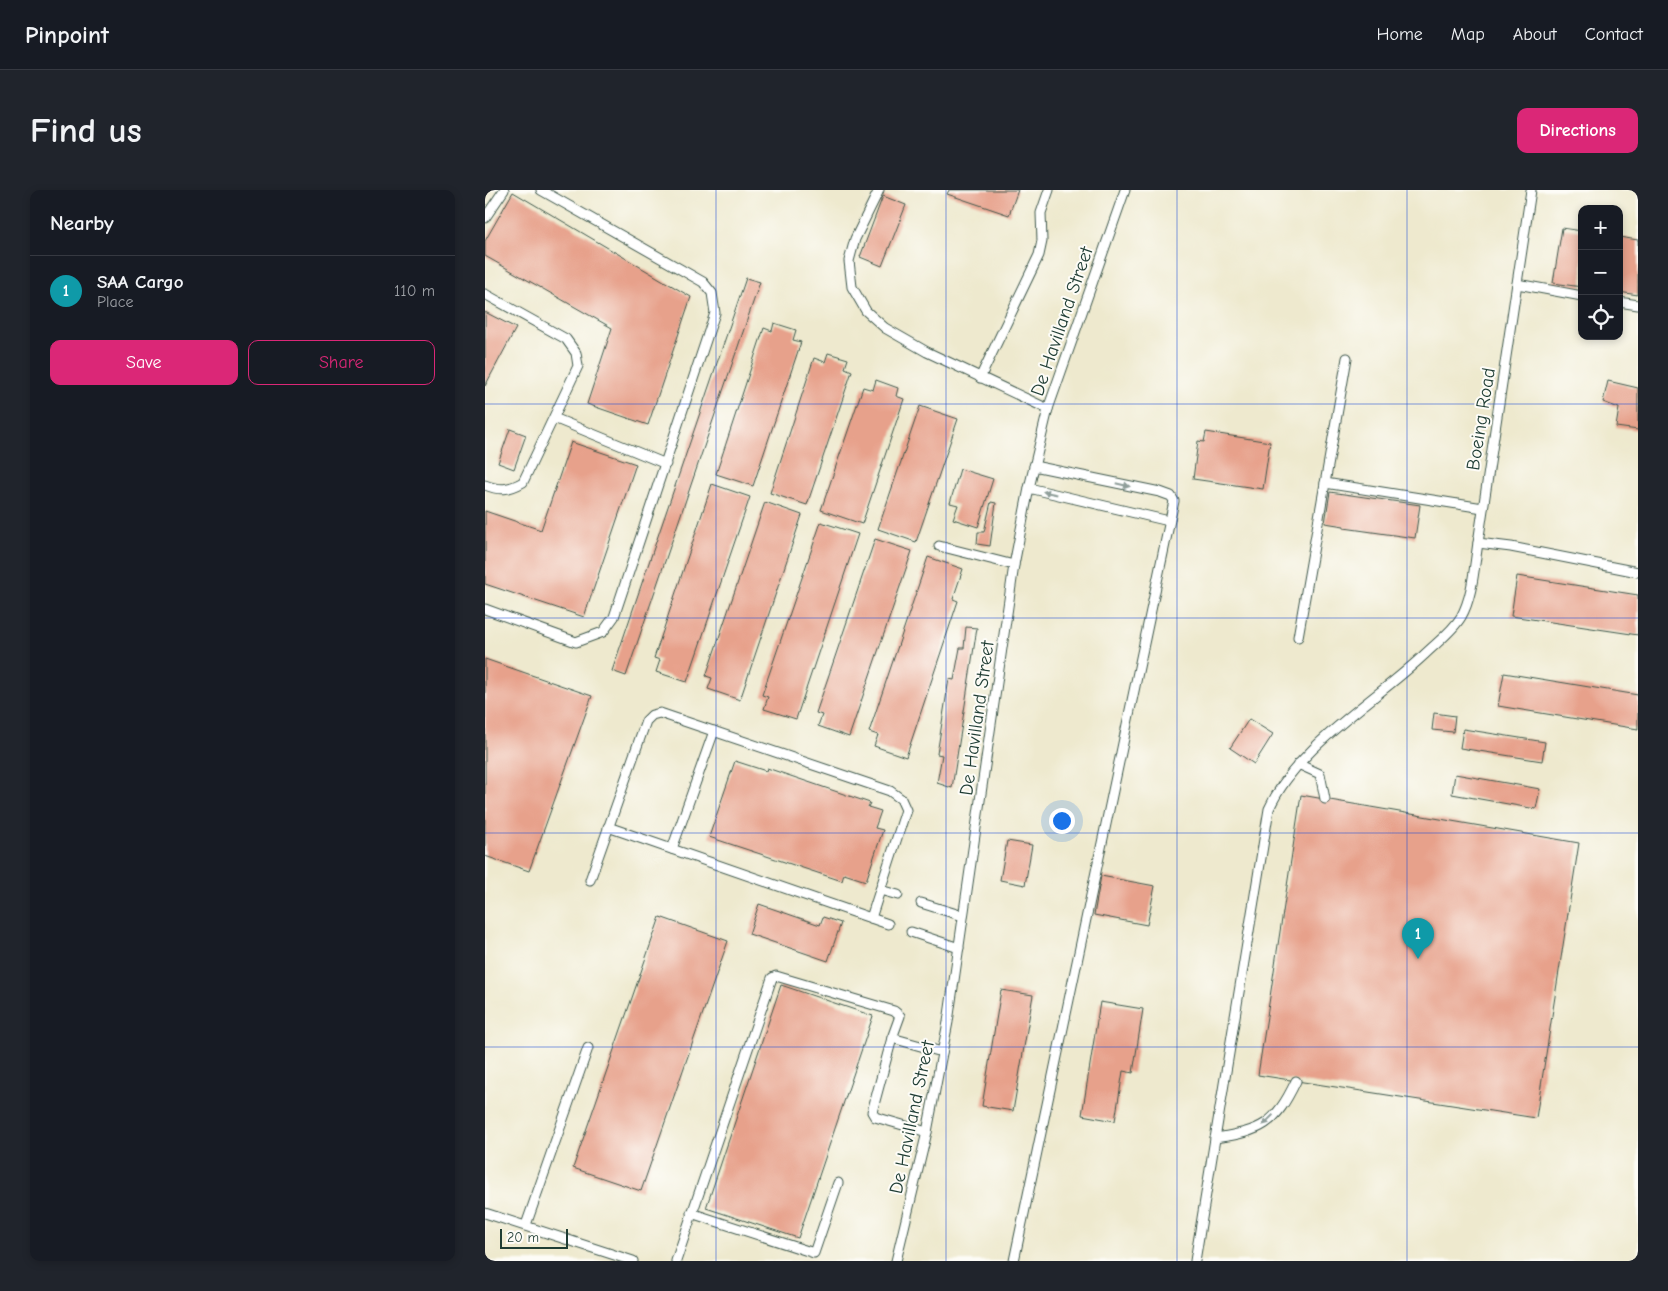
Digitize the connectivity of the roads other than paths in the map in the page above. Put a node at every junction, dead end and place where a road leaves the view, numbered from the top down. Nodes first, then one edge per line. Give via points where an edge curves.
1 (505, 190) edge
2 (541, 190) edge
3 (879, 190) edge
4 (1049, 190) edge
5 (1125, 190) edge
6 (1531, 190) edge
7 (485, 218) edge
8 (1517, 284) junction
9 (485, 294) edge
10 (1578, 295) edge
11 (1623, 303) edge
12 (1638, 305) edge
13 (1347, 358) dead end
14 (980, 378) junction
15 (1048, 409) junction
16 (554, 418) junction
17 (665, 464) junction
18 (1034, 466) junction
19 (1325, 483) junction
20 (485, 485) edge
21 (1029, 488) junction
22 (1483, 508) junction
23 (1169, 522) junction
24 (1478, 543) junction
25 (939, 546) dead end
26 (1014, 565) junction
27 (1638, 572) edge
28 (485, 609) edge
29 (1298, 637) dead end
30 (714, 731) junction
31 (1298, 764) junction
32 (1325, 799) dead end
33 (608, 827) junction
34 (672, 849) junction
35 (590, 880) dead end
36 (880, 890) junction
37 (898, 895) dead end
38 (921, 903) dead end
39 (963, 916) junction
40 (871, 918) junction
41 (888, 924) dead end
42 (911, 932) dead end
43 (959, 948) junction
44 (892, 1038) junction
45 (588, 1048) dead end
46 (942, 1052) junction
47 (1296, 1081) dead end
48 (927, 1132) junction
49 (1215, 1138) junction
50 (838, 1183) dead end
51 (691, 1213) junction
52 (485, 1214) edge
53 (526, 1225) junction
54 (813, 1257) edge
55 (633, 1261) edge
56 (676, 1261) edge
57 (896, 1261) edge
58 (1014, 1261) edge
59 (1195, 1261) edge

1 - 7 lane
2 - 17 lane via 703,282 712,293 715,313
3 - 14 lane via 851,250 849,272 858,300 885,328
4 - 14 lane via 1041,213 1043,233 1039,255
5 - 15 lane, De Havilland Street
6 - 8 lane, Boeing Road
8 - 10 lane
8 - 22 lane, Boeing Road
9 - 16 lane via 567,339 576,353 578,366
11 - 12 lane
13 - 19 lane
14 - 15 lane
15 - 18 lane, De Havilland Street
16 - 17 lane
16 - 20 lane via 523,482 510,490
17 - 28 lane via 615,617 603,632 576,642
18 - 21 lane, De Havilland Street
18 -> 23 lane via 1166,494 1174,501
19 - 22 lane
19 - 29 lane
23 -> 21 lane
21 - 26 lane, De Havilland Street
22 - 24 lane, Boeing Road
23 - 58 lane
24 - 27 lane
24 - 31 lane, Boeing Road via 1469,593 1463,612 1454,625
25 - 26 lane
26 - 39 lane, De Havilland Street
30 - 33 lane via 660,713 652,715 646,721
30 - 34 lane
30 - 36 lane via 890,792 901,799 906,810
31 - 32 lane via 1320,774
31 - 49 lane, Boeing Road via 1269,809
33 - 34 lane
33 - 35 lane
34 - 40 lane
36 - 37 lane
36 - 40 lane
38 - 39 lane
39 - 43 lane, De Havilland Street
40 - 41 lane
42 - 43 lane
43 - 46 lane, De Havilland Street
44 - 46 lane
44 - 48 lane via 872,1112 875,1118
44 - 51 lane via 900,1016 898,1012 777,976 771,978
45 - 53 lane
46 - 48 lane, De Havilland Street
47 -> 49 lane via 1281,1107 1262,1127
48 - 57 lane, De Havilland Street
49 - 59 lane, Boeing Road
50 - 54 lane
51 - 54 lane
51 - 56 lane
52 - 53 lane
53 - 55 lane

